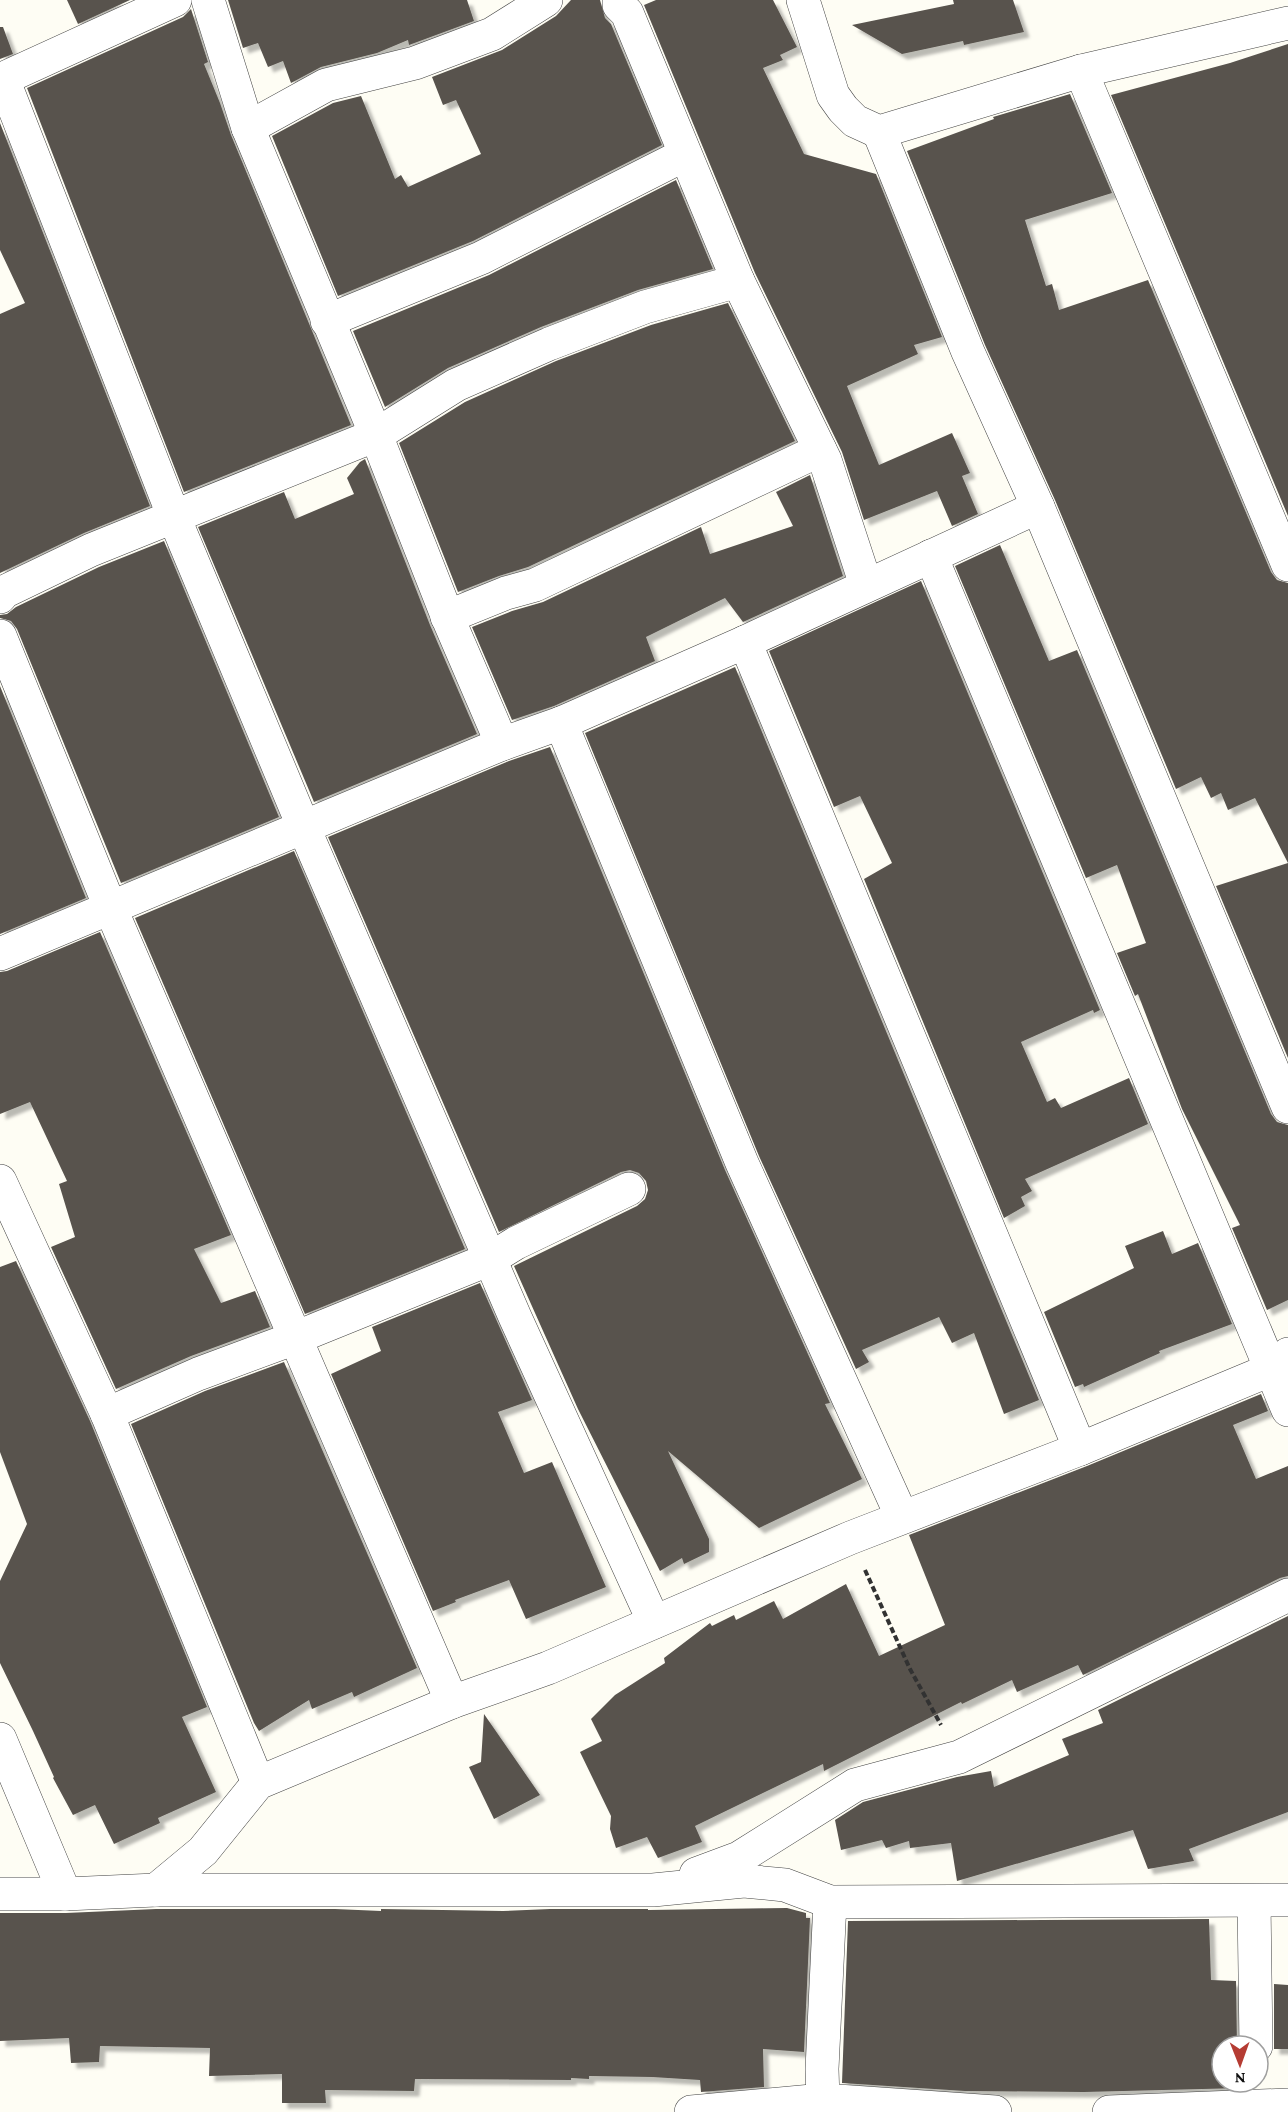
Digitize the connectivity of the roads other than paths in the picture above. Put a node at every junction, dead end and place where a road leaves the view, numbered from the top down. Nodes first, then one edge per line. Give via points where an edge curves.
1 (176, 0) edge
2 (208, 0) edge
3 (546, 0) edge
4 (619, 0) edge
5 (803, 0) edge
6 (1288, 23) edge
7 (1082, 71) junction
8 (1, 79) edge
9 (248, 128) junction
10 (879, 132) junction
11 (684, 155) junction
12 (738, 281) junction
13 (327, 321) junction
14 (376, 435) junction
15 (820, 450) junction
16 (1038, 507) junction
17 (174, 517) junction
18 (931, 556) junction
19 (1288, 565) edge
20 (866, 585) junction
21 (0, 597) edge
22 (447, 616) junction
23 (0, 636) edge
24 (746, 642) junction
25 (561, 723) junction
26 (502, 744) junction
27 (304, 828) junction
28 (110, 907) junction
29 (0, 954) edge
30 (1288, 1107) edge
31 (0, 1181) edge
32 (629, 1189) dead end
33 (490, 1259) junction
34 (295, 1338) junction
35 (1279, 1362) edge
36 (1288, 1410) edge
37 (107, 1414) junction
38 (1080, 1449) junction
39 (902, 1517) junction
40 (1288, 1594) edge
41 (654, 1622) junction
42 (452, 1702) junction
43 (0, 1739) edge
44 (258, 1784) junction
45 (156, 1890) junction
46 (653, 1890) junction
47 (0, 1894) edge
48 (65, 1894) junction
49 (1288, 1900) edge
50 (1254, 1901) junction
51 (830, 1902) junction
52 (1256, 2034) edge
53 (822, 2100) junction
54 (1256, 2100) edge
55 (1288, 2104) edge
56 (691, 2112) edge
57 (995, 2112) edge
58 (1109, 2112) edge

1 - 8 street
2 - 9 street
3 - 9 street via 492,34 415,63 326,85
4 - 11 street
5 - 10 street via 833,95 855,121
6 - 7 street
7 - 10 street
7 - 19 street
8 - 17 street
9 - 13 street
10 - 16 street via 968,352
11 - 12 street
11 - 13 street via 481,258
12 - 14 street via 645,307 549,344 456,384
12 - 15 street
13 - 14 street
14 - 17 street
14 - 22 street
15 - 20 street
15 - 22 street via 535,585
16 - 18 street
16 - 30 street
17 - 21 street via 91,550
17 - 27 street
18 - 20 street
18 - 35 street
20 - 24 street
22 - 26 street
23 - 28 street
24 - 25 street
24 - 38 street
25 - 26 street
25 - 39 street via 742,1163
26 - 27 street
27 - 28 street
27 - 33 street
28 - 29 street
28 - 34 street
31 - 37 street
32 - 33 street
33 - 34 street
33 - 41 street
34 - 37 street
34 - 42 street
35 - 36 street
35 - 38 street
37 - 44 street
38 - 39 street
39 - 41 street
40 - 46 street via 959,1757 855,1785 739,1858
41 - 42 street via 548,1668
42 - 44 street
43 - 48 street
44 - 45 street via 203,1851
45 - 46 street
45 - 48 street
46 - 51 street via 744,1881 785,1885
47 - 48 street
49 - 50 street
50 - 51 street
50 - 52 street
51 - 53 street
53 - 56 street
53 - 57 street
54 - 55 street
54 - 58 street

